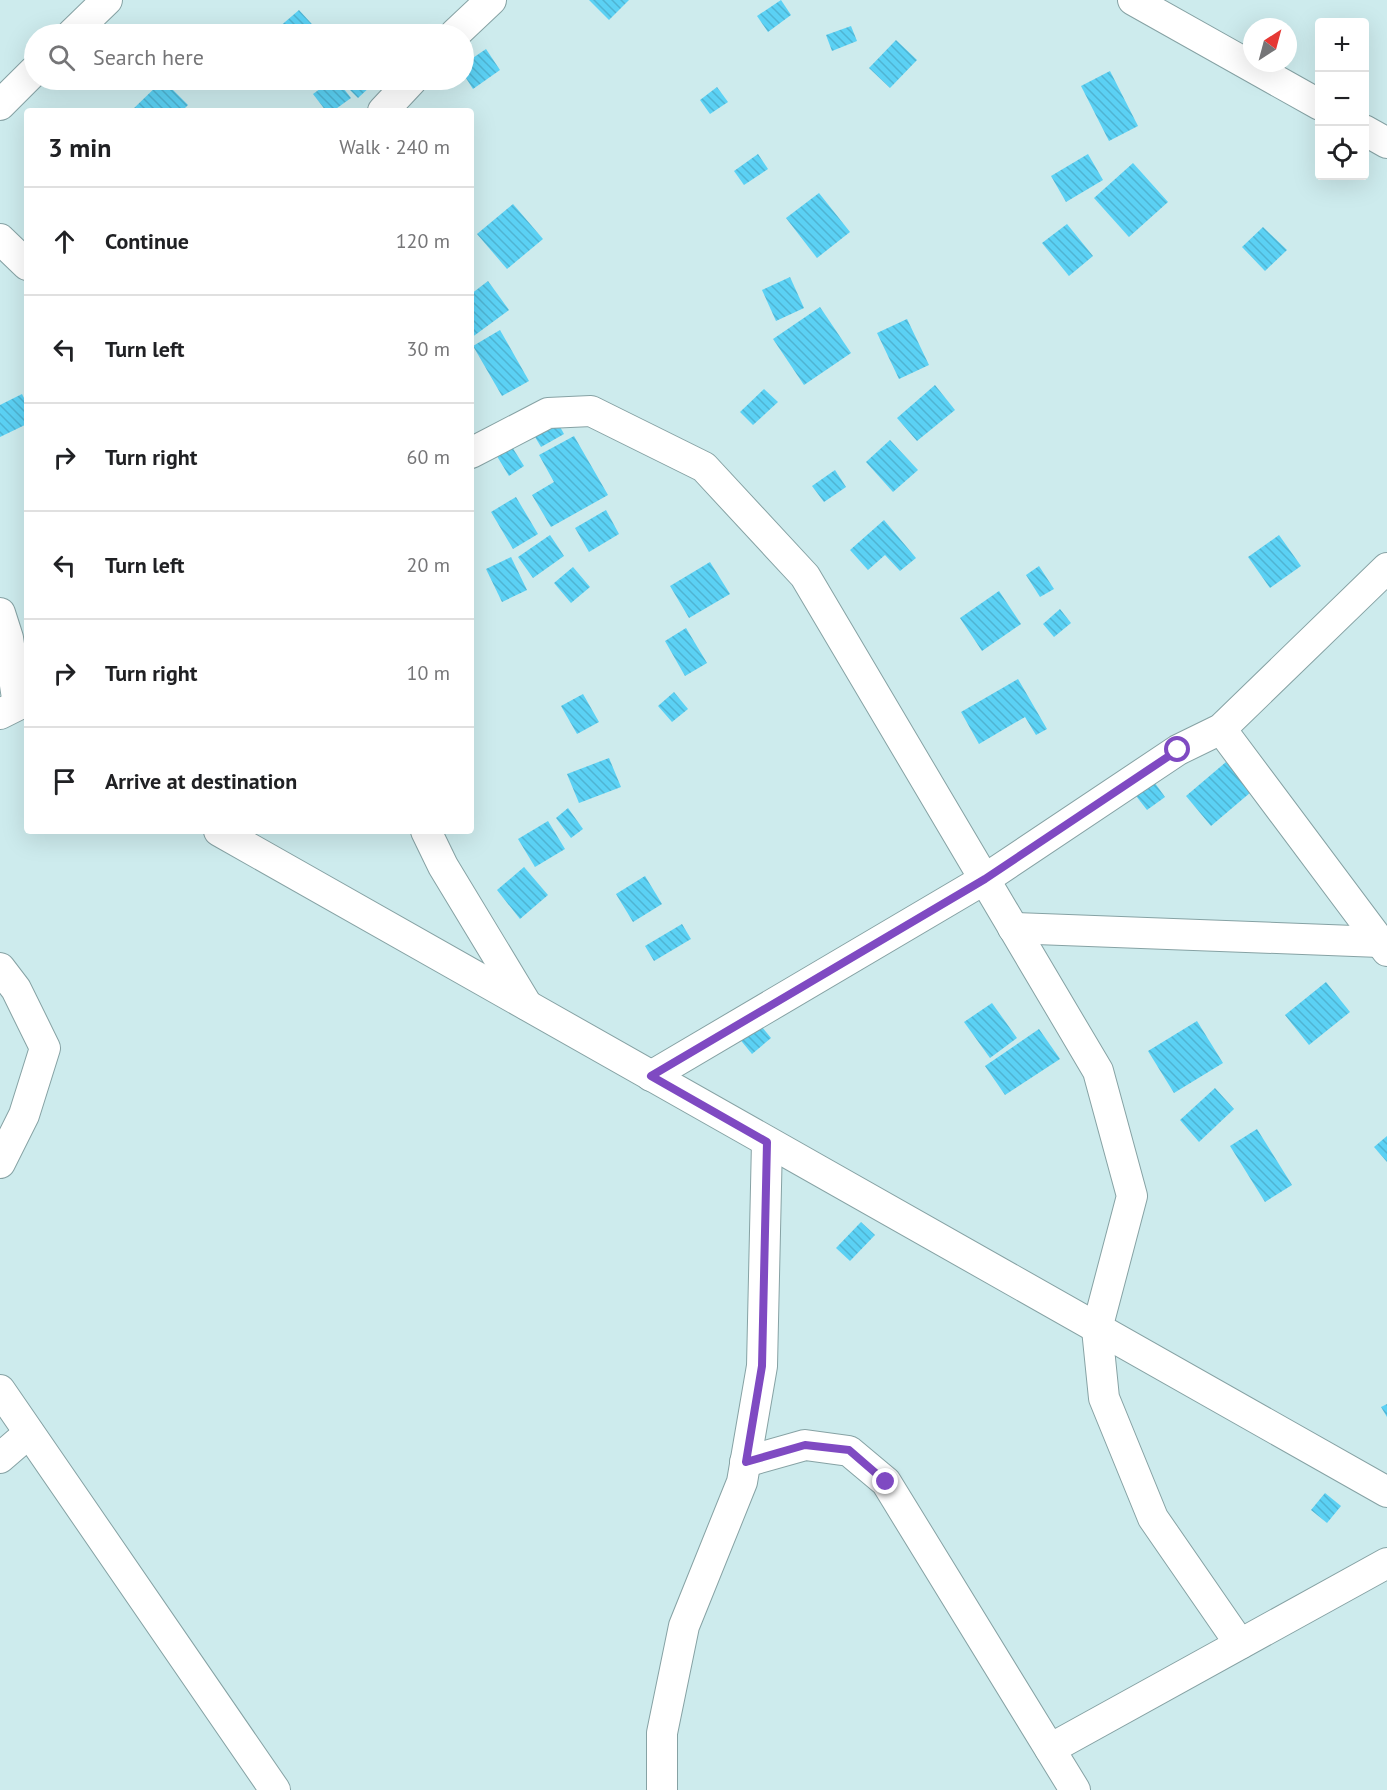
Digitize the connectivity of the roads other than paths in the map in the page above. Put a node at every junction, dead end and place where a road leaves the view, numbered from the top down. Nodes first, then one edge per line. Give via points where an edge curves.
1 (108, 0) edge
2 (492, 0) edge
3 (1133, 0) edge
4 (83, 24) edge
5 (466, 24) edge
6 (24, 81) edge
7 (403, 90) edge
8 (1315, 102) edge
9 (0, 105) edge
10 (387, 108) edge
11 (1369, 132) edge
12 (1387, 143) edge
13 (0, 239) edge
14 (24, 262) edge
15 (474, 451) edge
16 (1387, 568) edge
17 (0, 613) edge
18 (11, 706) edge
19 (1221, 729) junction
20 (228, 834) edge
21 (427, 834) edge
22 (985, 879) junction
23 (1013, 928) junction
24 (1384, 947) edge
25 (0, 968) edge
26 (527, 1006) junction
27 (651, 1076) junction
28 (767, 1142) junction
29 (0, 1163) edge
30 (1097, 1329) junction
31 (0, 1390) edge
32 (29, 1433) junction
33 (0, 1458) edge
34 (746, 1462) junction
35 (1387, 1492) edge
36 (1387, 1563) edge
37 (1240, 1644) junction
38 (1050, 1749) junction
39 (275, 1790) edge
40 (662, 1790) edge
41 (1075, 1790) edge

1 - 4 street
2 - 5 street
3 - 8 street
6 - 9 street
7 - 10 street
11 - 12 street
13 - 14 street
15 - 22 street via 548,413 591,411 704,466 805,576
16 - 19 street
17 - 18 street via 8,638
19 - 22 street via 1178,750
19 - 24 street
20 - 26 street
21 - 26 street
22 - 23 street
22 - 27 street
23 - 24 street
23 - 30 street via 1098,1071 1131,1196
25 - 29 street via 16,989 45,1048 24,1115
26 - 27 street
27 - 28 street
28 - 30 street
28 - 34 street via 762,1366
30 - 35 street
30 - 37 street via 1104,1398 1154,1518
31 - 32 street
32 - 33 street
32 - 39 street
34 - 38 street via 805,1445 849,1450 886,1482
34 - 40 street via 742,1482 684,1626 662,1733
36 - 37 street
37 - 38 street
38 - 41 street

